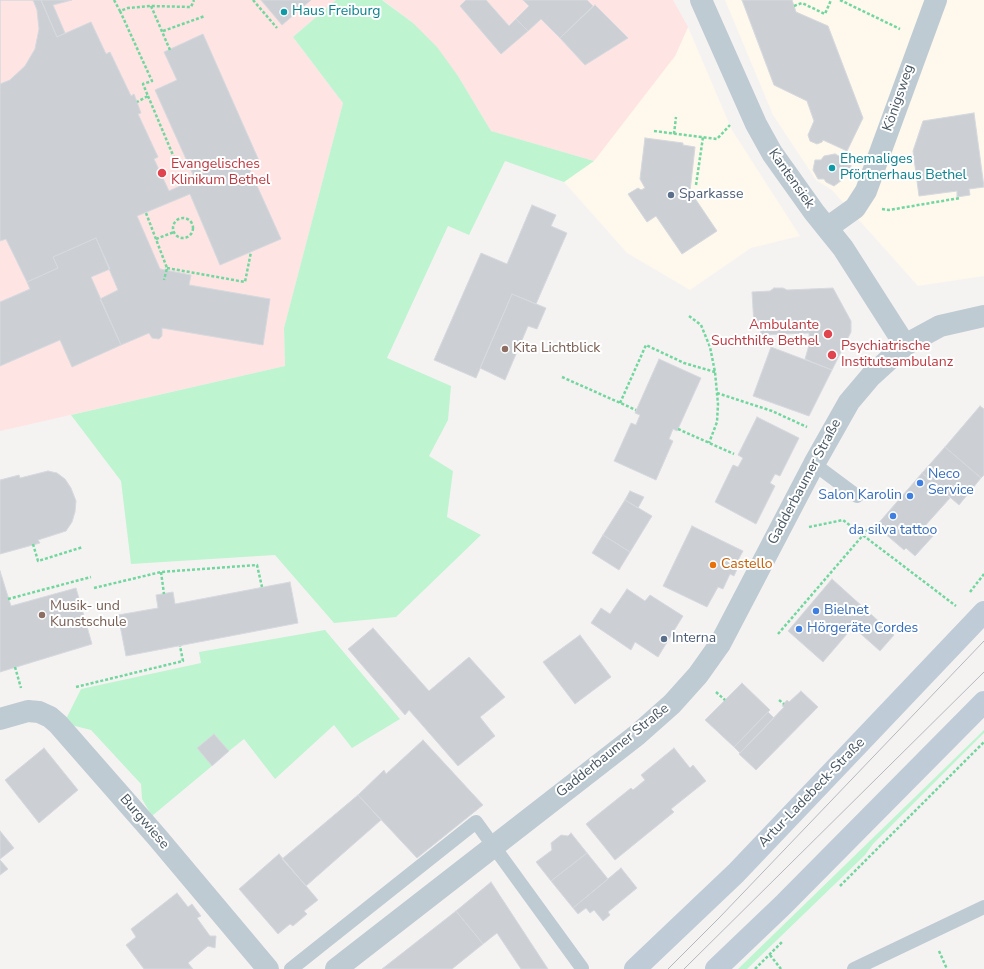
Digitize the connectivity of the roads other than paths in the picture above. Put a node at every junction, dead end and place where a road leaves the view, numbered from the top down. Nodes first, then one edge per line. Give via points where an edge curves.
1 (701, 0) edge
2 (936, 0) edge
3 (827, 228) junction
4 (984, 316) edge
5 (905, 345) junction
6 (814, 464) junction
7 (857, 496) dead end
8 (984, 612) edge
9 (984, 702) edge
10 (0, 719) edge
11 (494, 845) junction
12 (984, 907) edge
13 (582, 968) dead end
14 (268, 969) edge
15 (291, 969) edge
16 (336, 969) edge
17 (635, 969) edge
18 (716, 969) edge
19 (854, 969) edge

1 - 3 street, Kantensiek via 756,124 772,153
2 - 3 street, Königsweg via 862,200
3 - 5 street, Kantensiek via 855,265
4 - 5 street, Gadderbaumer Straße via 940,326
5 - 6 street, Gadderbaumer Straße via 871,376 854,397
6 - 7 lane
6 - 11 street, Gadderbaumer Straße via 720,644 685,690 637,735
8 - 17 street, Artur-Ladebeck-Straße via 736,873
9 - 18 street via 783,906
10 - 14 street, Burgwiese via 28,711 39,712 58,724
11 - 13 lane
11 - 15 lane via 476,822
11 - 16 street, Gadderbaumer Straße
12 - 19 lane

